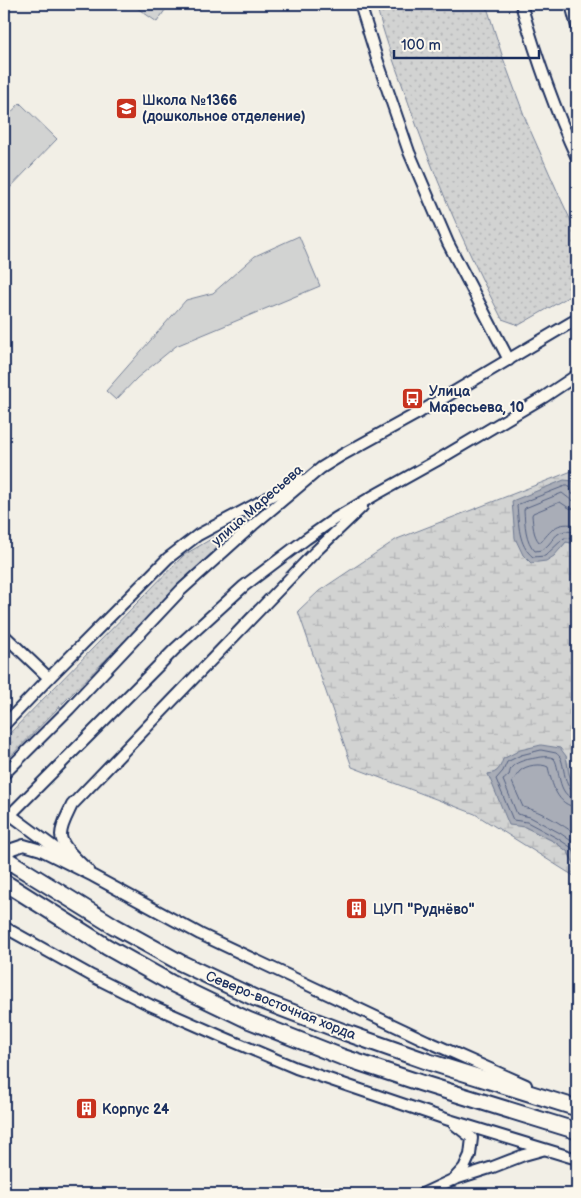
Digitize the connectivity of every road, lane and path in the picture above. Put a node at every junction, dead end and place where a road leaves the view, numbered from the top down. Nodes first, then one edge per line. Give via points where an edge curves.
1 (360, 4) edge
2 (521, 4) edge
3 (571, 4) edge
4 (577, 27) edge
5 (577, 158) edge
6 (577, 319) edge
7 (509, 360) junction
8 (577, 375) edge
9 (321, 468) junction
10 (375, 495) junction
11 (4, 635) edge
12 (49, 678) junction
13 (4, 725) edge
14 (4, 774) edge
15 (6, 815) edge
16 (4, 857) edge
17 (93, 876) junction
18 (4, 882) edge
19 (4, 927) edge
20 (577, 1108) edge
21 (531, 1116) junction
22 (449, 1120) junction
23 (577, 1131) edge
24 (577, 1135) edge
25 (542, 1150) junction
26 (577, 1159) edge
27 (452, 1180) junction
28 (422, 1194) edge

1 - 7 street via 409,152 448,243
2 - 5 street via 534,48
3 - 4 street
6 - 7 street, улица Маресьева
7 - 9 street, улица Маресьева
8 - 10 street
9 - 12 street via 198,535 168,558
9 - 14 street, улица Маресьева via 181,590
10 - 15 street via 336,518 244,586
10 - 17 street via 315,552 72,805 61,836 65,846
11 - 12 street
12 - 13 street
15 - 17 street
16 - 17 street via 12,849 24,845
16 - 20 highway, Северо-восточная хорда via 114,926 255,998 429,1062
17 - 20 street via 265,966
18 - 21 highway, Северо-восточная хорда via 115,952 248,1020 421,1084
19 - 22 street via 92,976 225,1038 296,1068
21 - 23 highway, Северо-восточная хорда
21 - 24 street
22 - 25 street
22 - 27 street via 472,1138 464,1168
25 - 26 street
25 - 27 street
27 - 28 street

